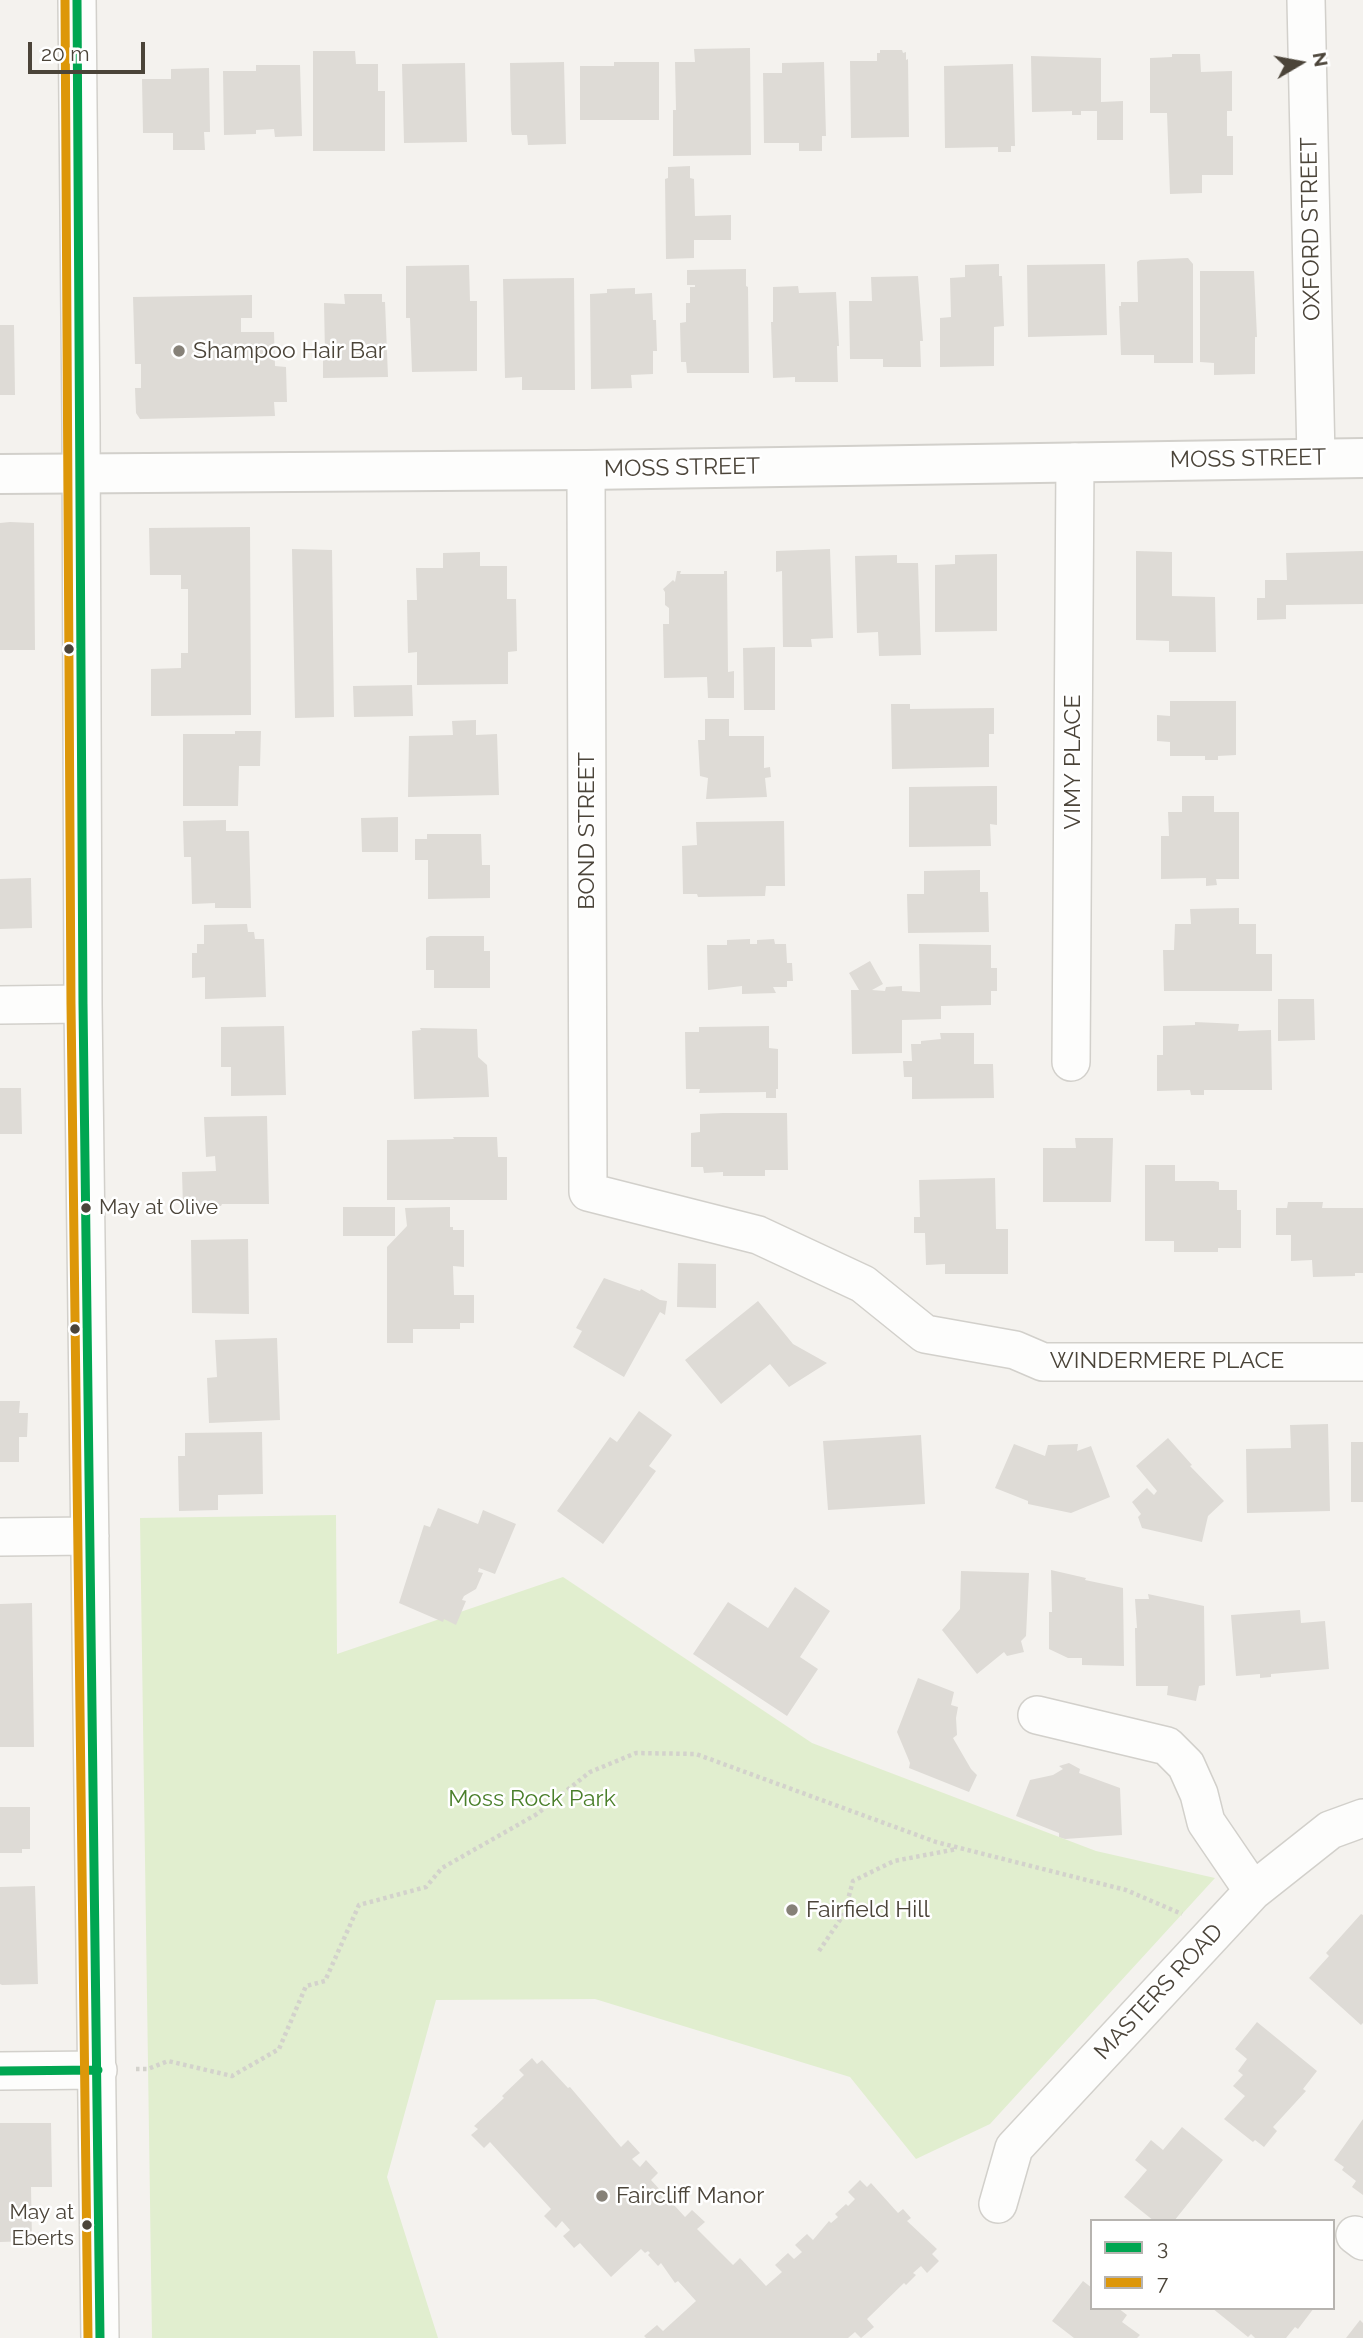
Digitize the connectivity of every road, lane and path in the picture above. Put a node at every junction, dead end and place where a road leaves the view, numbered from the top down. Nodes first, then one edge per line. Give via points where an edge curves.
1 (77, 0) edge
2 (1306, 0) edge
3 (1316, 458) junction
4 (1363, 458) edge
5 (1075, 462) junction
6 (586, 470) junction
7 (82, 473) junction
8 (0, 474) edge
9 (83, 1004) junction
10 (0, 1005) edge
11 (1071, 1062) dead end
12 (588, 1192) joint
13 (1363, 1362) edge
14 (90, 1536) junction
15 (0, 1537) edge
16 (1037, 1715) dead end
17 (1363, 1818) edge
18 (958, 1849) junction
19 (1253, 1891) junction
20 (1212, 1934) junction
21 (819, 1951) dead end
22 (97, 2070) junction
23 (0, 2071) edge
24 (998, 2204) dead end
25 (100, 2338) edge

1 - 7 street
2 - 3 street, OXFORD STREET
3 - 4 street, MOSS STREET
3 - 5 street, MOSS STREET
5 - 6 street, MOSS STREET
5 - 11 street, VIMY PLACE
6 - 7 street, MOSS STREET
6 - 12 street, BOND STREET
7 - 8 street, MOSS STREET
7 - 9 street
9 - 10 street
9 - 14 street
12 - 13 street, WINDERMERE PLACE via 758,1235 863,1284 925,1334 1015,1350 1043,1362
14 - 15 street
14 - 22 street
16 - 19 street via 1167,1746 1186,1765 1206,1822
17 - 19 street, MASTERS ROAD via 1330,1830
18 - 20 path via 1126,1890 1176,1910
18 - 21 path via 894,1861 853,1881 844,1914
18 - 22 path via 696,1755 636,1753 590,1772 537,1814 442,1868 426,1888 359,1905 325,1981 306,1986 279,2049 232,2076 168,2061 148,2069
19 - 20 street, MASTERS ROAD
20 - 24 street, MASTERS ROAD via 1014,2148
22 - 23 street
22 - 25 street

